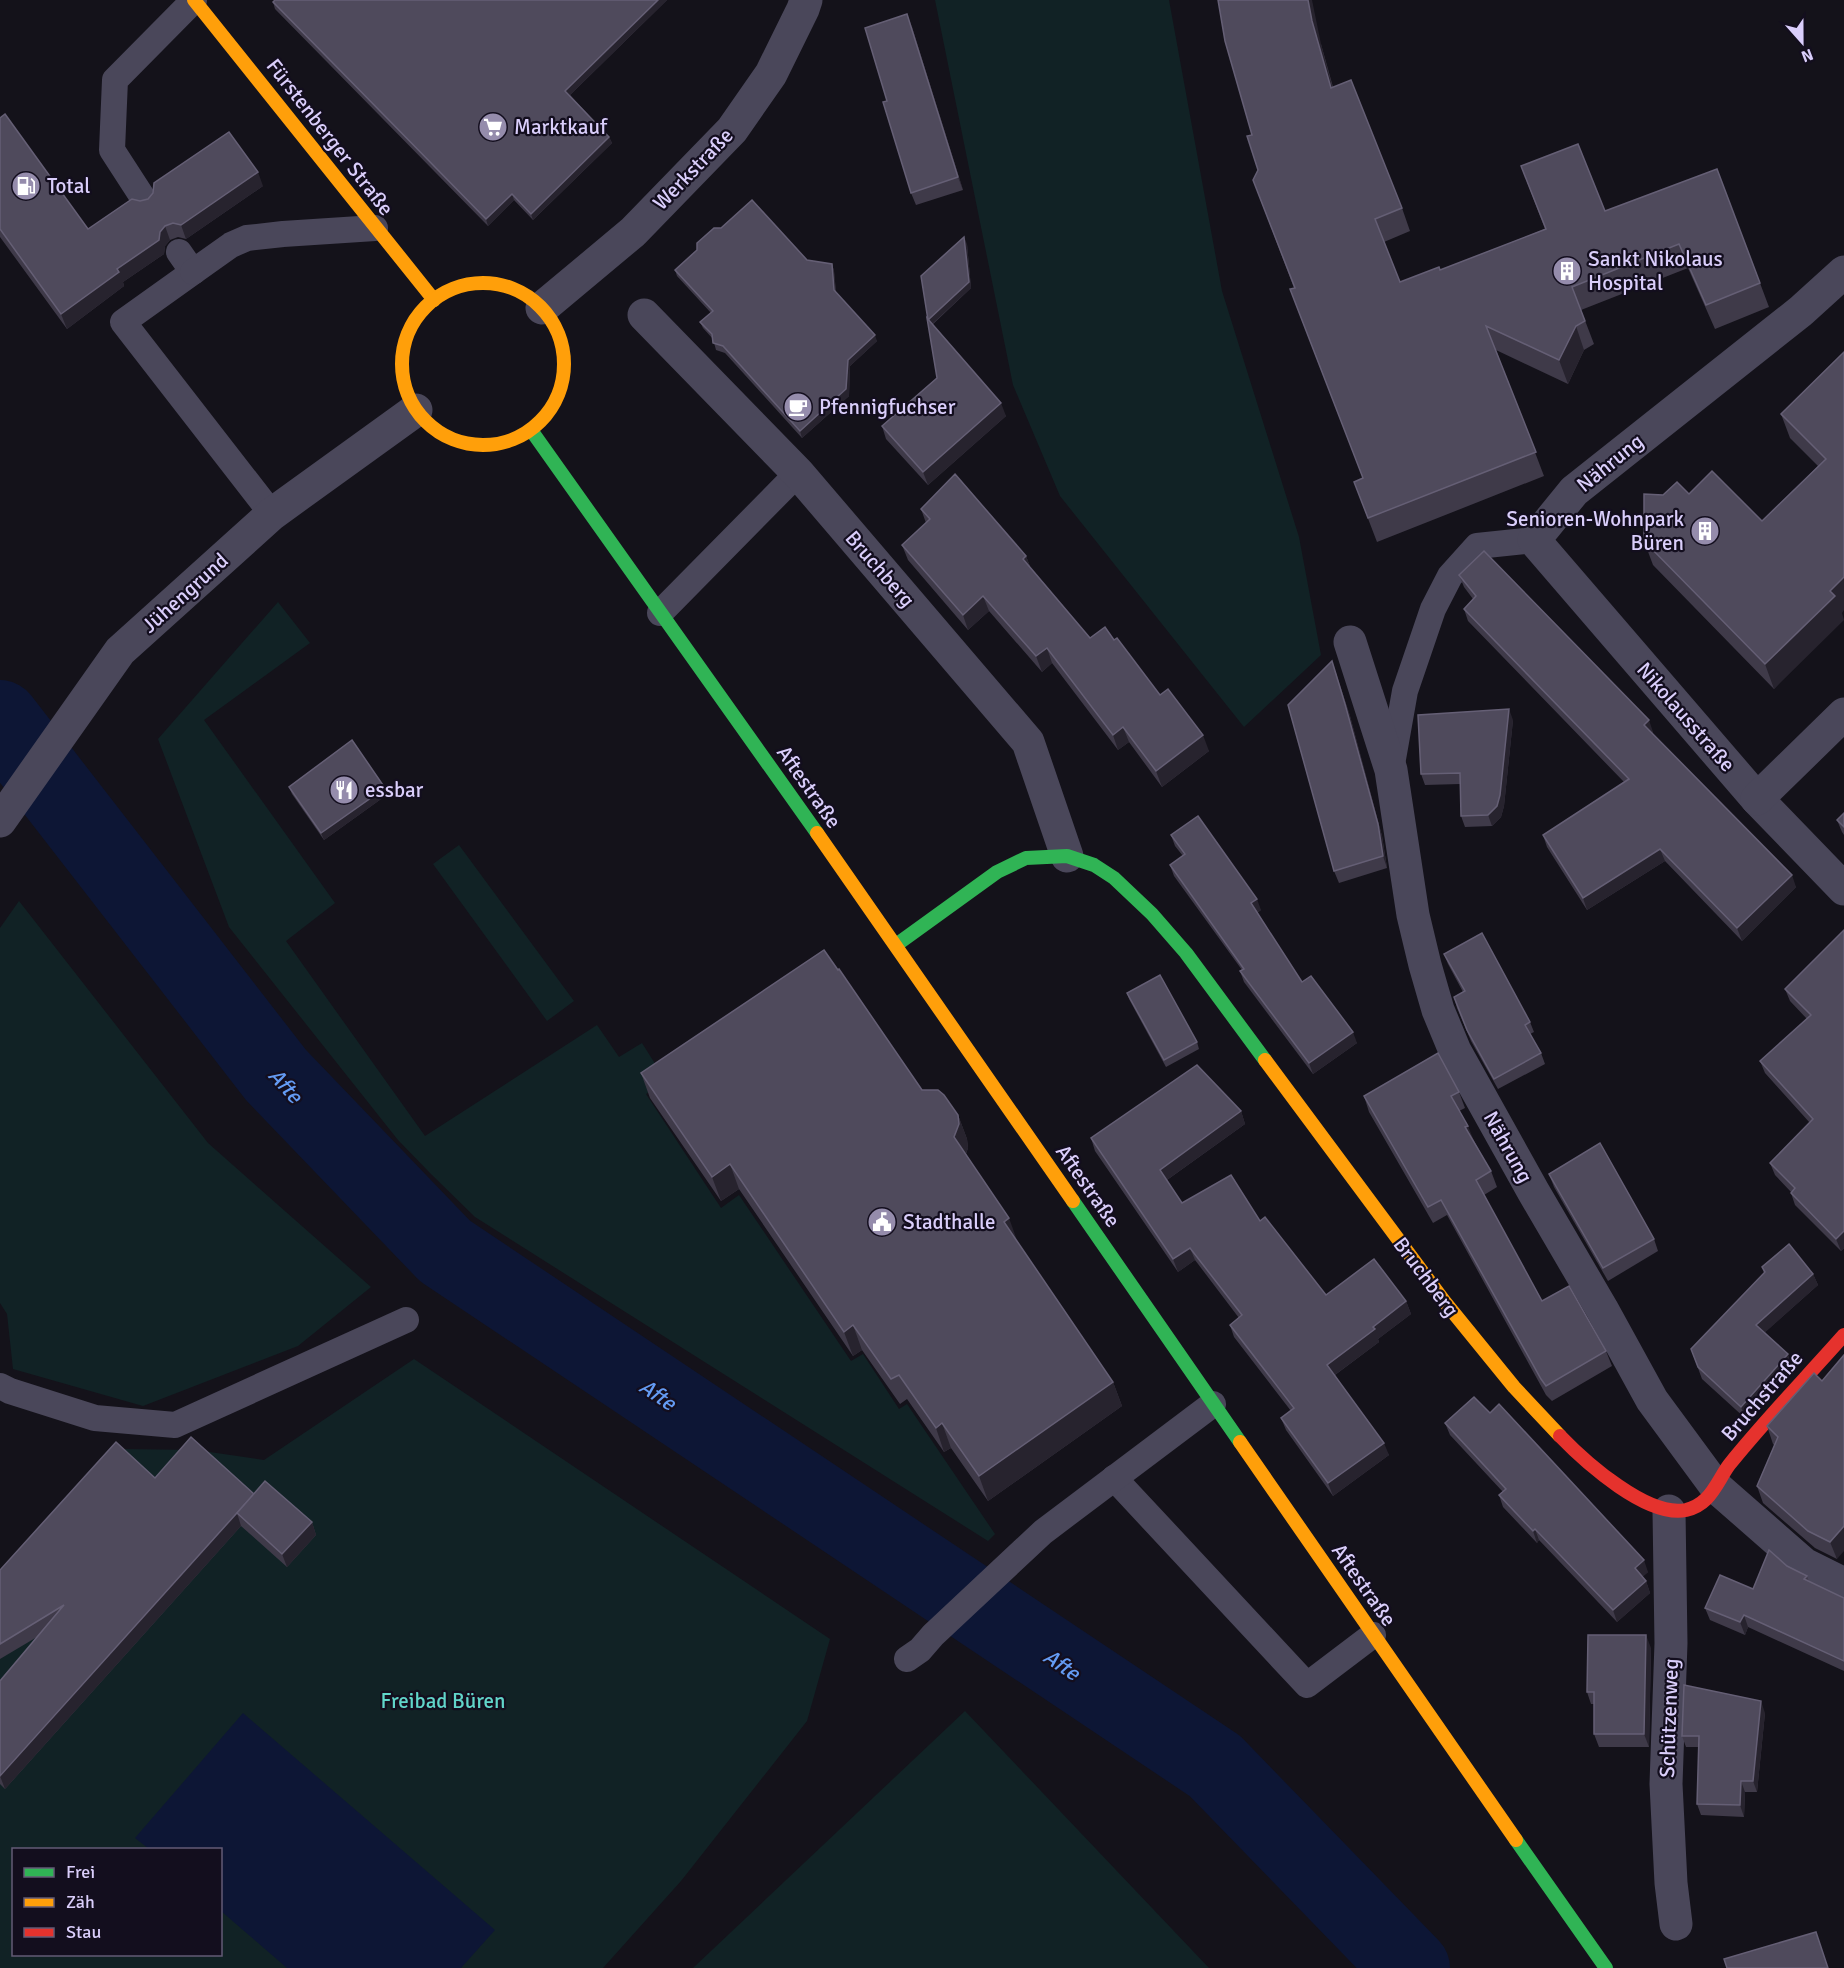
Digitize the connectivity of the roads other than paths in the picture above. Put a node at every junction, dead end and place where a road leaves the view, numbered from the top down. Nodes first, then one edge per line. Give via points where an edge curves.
1 (194, 0) edge
2 (806, 0) edge
3 (145, 201) edge
4 (375, 228) junction
5 (1844, 272) edge
6 (434, 300) junction
7 (542, 308) junction
8 (644, 315) dead end
9 (416, 410) junction
10 (531, 430) junction
11 (798, 473) junction
12 (273, 514) junction
13 (1534, 540) junction
14 (660, 613) junction
15 (1350, 642) dead end
16 (1844, 714) edge
17 (1391, 770) junction
18 (1757, 799) junction
19 (0, 820) edge
20 (1067, 856) junction
21 (1844, 889) edge
22 (896, 945) junction
23 (406, 1320) dead end
24 (1844, 1335) edge
25 (0, 1386) edge
26 (1213, 1404) junction
27 (1114, 1478) junction
28 (1716, 1487) junction
29 (1669, 1511) junction
30 (1844, 1584) edge
31 (1373, 1635) junction
32 (907, 1659) dead end
33 (1676, 1924) dead end
34 (1606, 1968) edge

1 - 3 lane via 115,80 112,150
1 - 4 main road, Fürstenberger Straße
2 - 7 street, Werkstraße via 771,74 732,130 633,232
4 - 6 main road, Fürstenberger Straße
4 - 12 lane via 247,238 186,262 123,322
5 - 13 street, Nährung via 1801,311 1574,491
6 - 7 main road via 454,288 477,283 501,284
6 - 9 main road via 413,325 402,364 406,388
7 - 10 main road via 556,326 565,371 554,403
8 - 11 street, Bruchberg
9 - 10 main road via 434,429 457,441 483,445 508,442
9 - 12 street, Jühengrund
10 - 14 main road, Aftestraße
11 - 14 lane
11 - 20 street, Bruchberg via 1028,742
12 - 19 street, Jühengrund via 120,651
13 - 17 lane, Nährung via 1477,546 1450,576 1433,609 1405,691
13 - 18 street, Nikolausstraße
14 - 22 main road, Aftestraße
15 - 17 street, Nährung
16 - 18 street
17 - 28 street, Nährung via 1415,925 1438,1010 1455,1051 1652,1400
18 - 21 street, Nikolausstraße
20 - 22 main road, Bruchberg via 1026,858 997,872
20 - 29 main road, Bruchberg via 1094,865 1114,878 1186,953 1434,1290 1531,1408 1590,1465 1642,1501
22 - 26 main road, Aftestraße
23 - 25 lane via 175,1425 95,1418
24 - 28 main road, Bruchstraße via 1728,1467
26 - 27 lane
26 - 31 main road, Aftestraße
27 - 31 lane via 1307,1685
27 - 32 lane via 1043,1532
28 - 29 main road, Bruchberg via 1695,1509
28 - 30 street via 1804,1564
29 - 33 street, Schützenweg via 1671,1644 1666,1784
31 - 34 main road, Aftestraße

